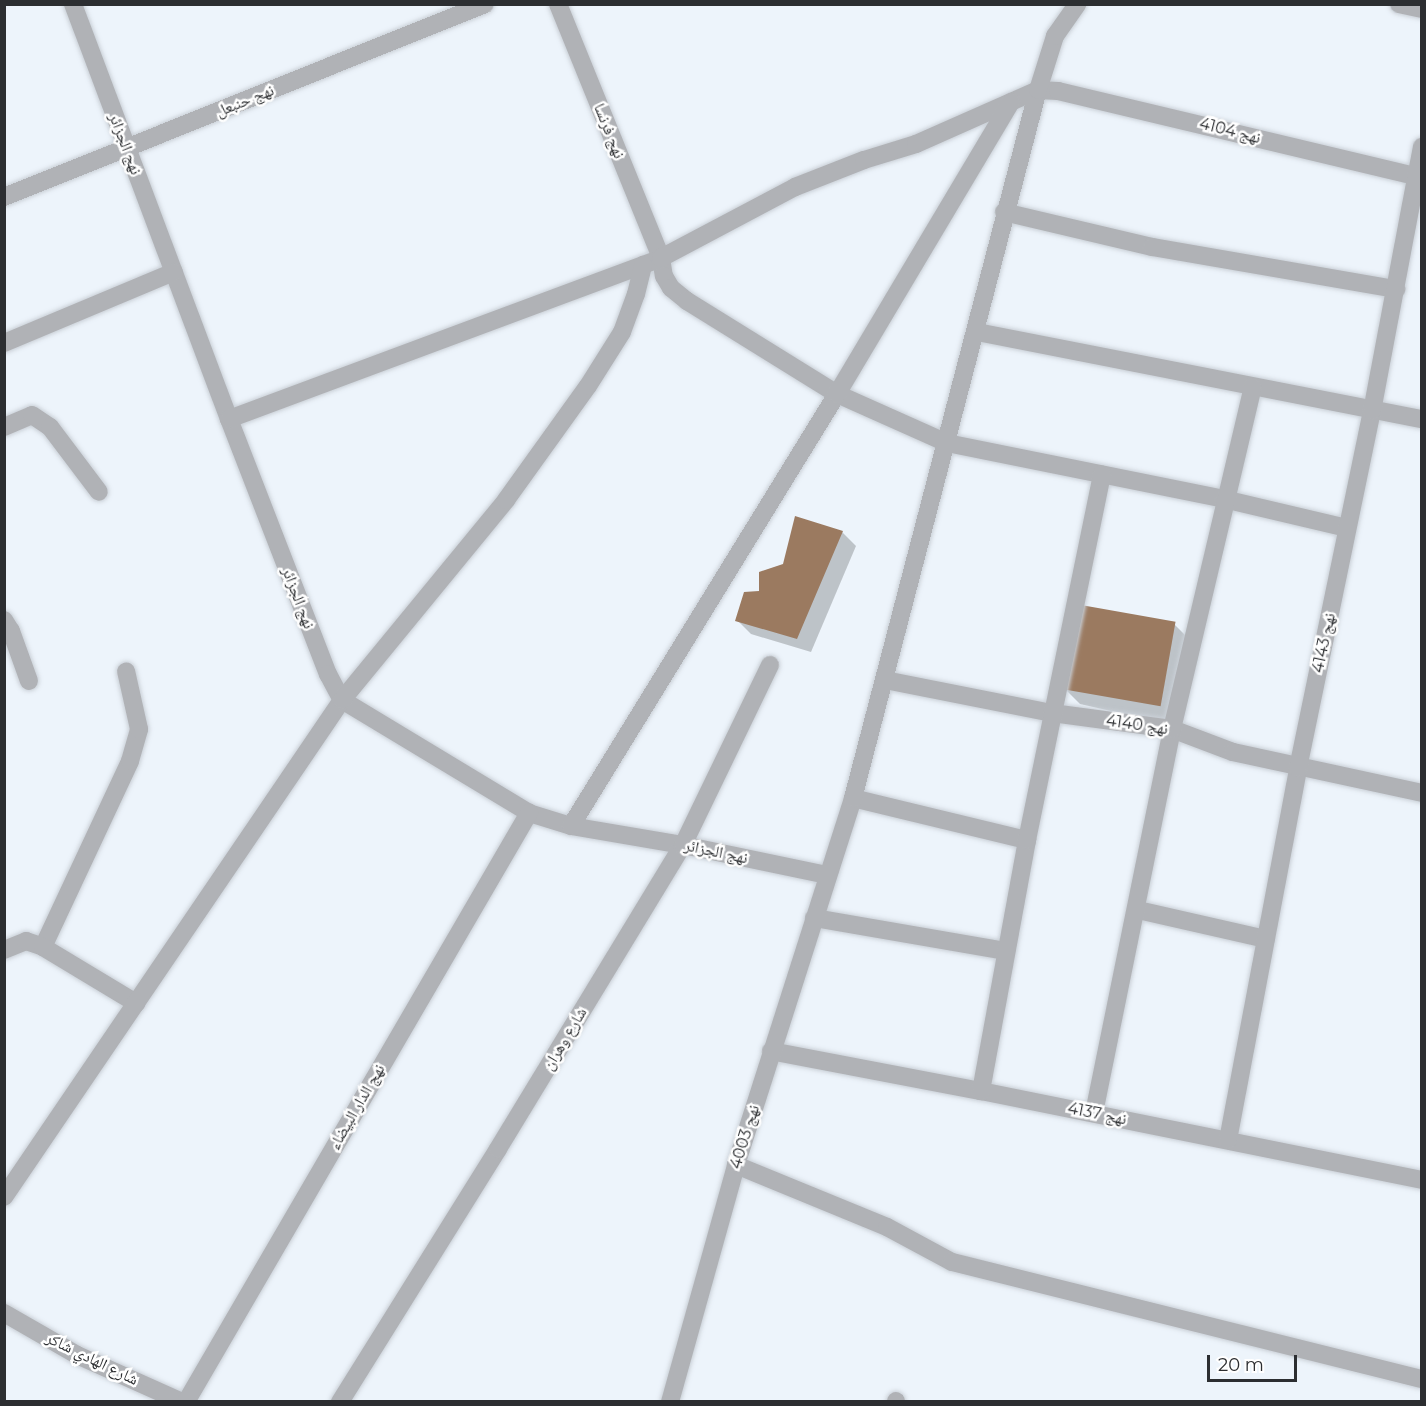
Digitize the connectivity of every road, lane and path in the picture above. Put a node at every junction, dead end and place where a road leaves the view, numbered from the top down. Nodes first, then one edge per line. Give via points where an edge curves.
1 (73, 4) edge
2 (485, 4) edge
3 (558, 4) edge
4 (1077, 4) edge
5 (1399, 4) edge
6 (1422, 9) edge
7 (1038, 90) junction
8 (1011, 102) junction
9 (1422, 147) edge
10 (127, 148) junction
11 (1419, 178) edge
12 (4, 197) edge
13 (1004, 212) junction
14 (661, 258) junction
15 (643, 265) junction
16 (174, 272) junction
17 (1396, 289) junction
18 (977, 332) junction
19 (4, 343) edge
20 (1253, 387) junction
21 (837, 394) junction
22 (1372, 411) junction
23 (1422, 418) edge
24 (229, 419) junction
25 (4, 427) edge
26 (947, 442) junction
27 (1102, 475) junction
28 (99, 492) dead end
29 (1224, 499) junction
30 (1347, 528) junction
31 (4, 620) edge
32 (770, 665) dead end
33 (126, 671) dead end
34 (885, 680) junction
35 (29, 681) dead end
36 (342, 700) junction
37 (1052, 713) junction
38 (1172, 729) junction
39 (1298, 768) junction
40 (1422, 793) edge
41 (853, 798) junction
42 (529, 813) junction
43 (571, 826) junction
44 (1027, 840) junction
45 (682, 845) junction
46 (827, 875) junction
47 (1137, 910) junction
48 (814, 918) junction
49 (1266, 939) junction
50 (43, 947) junction
51 (4, 950) edge
52 (1006, 951) junction
53 (136, 1003) junction
54 (771, 1052) junction
55 (981, 1091) junction
56 (1094, 1113) junction
57 (1228, 1140) junction
58 (736, 1165) junction
59 (1422, 1180) edge
60 (4, 1197) edge
61 (4, 1313) edge
62 (1422, 1379) edge
63 (184, 1401) edge
64 (340, 1401) edge
65 (670, 1401) edge

1 - 10 street, نهج الجزائر
2 - 10 street, نهج حنبعل
3 - 14 street, نهج فرنسا
4 - 7 street, نهج 4003 via 1054,36
5 - 6 street
7 - 8 street
7 - 11 street, نهج 4104 via 1058,91
7 - 13 street, نهج 4003
8 - 14 street via 916,144 795,187
8 - 21 street
9 - 11 street, نهج 4143
10 - 12 street, نهج حنبعل
10 - 16 street, نهج الجزائر
11 - 17 street, نهج 4143
13 - 17 street via 1152,247
13 - 18 street, نهج 4003
14 - 15 street
14 - 21 street, نهج فرنسا via 671,288 687,302
15 - 24 street
15 - 36 street via 622,332 588,386 506,500
16 - 19 street
16 - 24 street, نهج الجزائر
17 - 22 street, نهج 4143
18 - 20 street
18 - 26 street, نهج 4003
20 - 22 street
20 - 29 street
21 - 26 street, نهج فرنسا
21 - 43 street
22 - 23 street
22 - 30 street, نهج 4143
24 - 36 street, نهج الجزائر via 328,674
25 - 28 street via 32,416 50,427
26 - 27 street, نهج فرنسا
26 - 34 street, نهج 4003
27 - 29 street, نهج فرنسا
27 - 37 street
29 - 30 street, نهج فرنسا
29 - 38 street
30 - 39 street, نهج 4143
31 - 35 street
32 - 45 street, شارع وهران
33 - 50 street via 139,729 130,761
34 - 37 street, نهج 4140
34 - 41 street, نهج 4003
36 - 42 street, نهج الجزائر
36 - 53 street
37 - 38 street, نهج 4140
37 - 44 street
38 - 39 street, نهج 4140 via 1233,752
38 - 47 street
39 - 40 street, نهج 4140
39 - 49 street, نهج 4143
41 - 44 street
41 - 46 street, نهج 4003
42 - 43 street, نهج الجزائر
42 - 63 street, نهج الدار البيضاء
43 - 45 street, نهج الجزائر
44 - 52 street
45 - 46 street, نهج الجزائر
45 - 64 street, شارع وهران
46 - 48 street, نهج 4003
47 - 49 street
47 - 56 street
48 - 52 street
48 - 54 street, نهج 4003
49 - 57 street, نهج 4143
50 - 51 street via 26,941
50 - 53 street
52 - 55 street
53 - 60 street
54 - 55 street, نهج 4137
54 - 58 street, نهج 4003
55 - 56 street, نهج 4137
56 - 57 street, نهج 4137
57 - 59 street, نهج 4137
58 - 62 street via 887,1227 952,1262
58 - 65 street, نهج 4003
61 - 63 street, شارع الهادي شاكر via 77,1355

